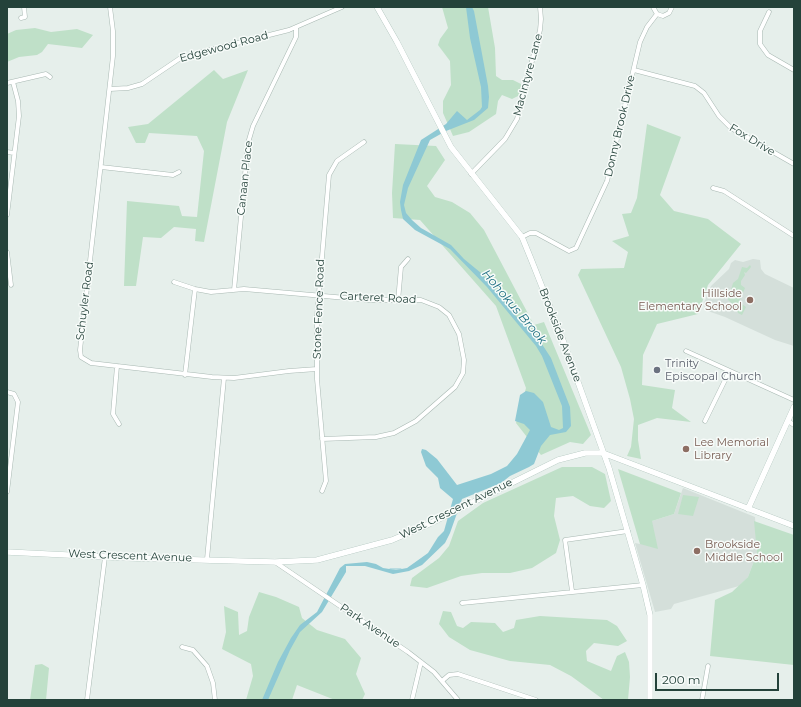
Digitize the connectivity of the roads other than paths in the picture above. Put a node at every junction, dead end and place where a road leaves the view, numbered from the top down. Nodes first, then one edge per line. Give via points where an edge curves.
1 (24, 7) edge
2 (110, 7) edge
3 (342, 7) edge
4 (377, 7) edge
5 (540, 7) edge
6 (653, 7) edge
7 (672, 7) edge
8 (769, 12) dead end
9 (657, 14) junction
10 (21, 18) dead end
11 (296, 28) junction
12 (634, 70) junction
13 (794, 70) edge
14 (50, 77) dead end
15 (13, 82) junction
16 (7, 83) edge
17 (110, 89) junction
18 (364, 142) dead end
19 (7, 152) edge
20 (14, 153) junction
21 (794, 164) edge
22 (101, 167) junction
23 (179, 172) dead end
24 (471, 174) junction
25 (713, 188) dead end
26 (7, 215) edge
27 (794, 236) edge
28 (522, 237) junction
29 (7, 252) edge
30 (408, 259) dead end
31 (174, 282) dead end
32 (11, 285) dead end
33 (195, 289) junction
34 (234, 290) junction
35 (318, 295) junction
36 (398, 301) junction
37 (686, 351) dead end
38 (116, 366) junction
39 (317, 369) junction
40 (729, 372) junction
41 (185, 375) junction
42 (224, 378) junction
43 (7, 392) edge
44 (794, 400) edge
45 (794, 407) edge
46 (706, 421) dead end
47 (788, 421) junction
48 (119, 424) dead end
49 (794, 425) edge
50 (322, 439) junction
51 (603, 453) junction
52 (621, 459) junction
53 (610, 472) junction
54 (322, 491) dead end
55 (7, 492) edge
56 (748, 509) junction
57 (794, 526) edge
58 (628, 531) junction
59 (7, 552) edge
60 (105, 557) junction
61 (207, 559) junction
62 (274, 562) junction
63 (643, 585) junction
64 (572, 591) junction
65 (462, 603) dead end
66 (182, 647) dead end
67 (421, 662) junction
68 (708, 666) dead end
69 (442, 681) junction
70 (87, 700) edge
71 (215, 700) edge
72 (412, 700) edge
73 (458, 700) edge
74 (536, 700) edge
75 (650, 700) edge
76 (702, 700) edge

1 - 10 street via 25,18
2 - 17 street, Schuyler Road via 114,44
3 - 11 street, Edgewood Road
4 - 24 main road, Brookside Avenue via 455,155
5 - 24 street, MacIntyre Lane via 540,30 517,119 505,140
6 - 9 street
7 - 9 street via 666,15
8 - 13 street via 760,32 760,44 768,55
9 - 12 street, Donny Brook Drive via 644,33
11 - 17 street, Edgewood Road via 182,57 142,84
11 - 34 street, Canaan Place via 296,37 253,126 248,143
12 - 21 street, Fox Drive via 695,86 704,93 719,116 731,128
12 - 28 street, Donny Brook Drive via 607,181 576,248 569,251 536,233
14 - 15 street via 46,74
15 - 16 street
15 - 20 street via 19,109
17 - 22 street, Schuyler Road
18 - 35 street, Stone Fence Road via 337,161 331,170
19 - 20 street
20 - 26 street
22 - 23 street via 173,175
22 - 38 street, Schuyler Road via 80,350 81,357 87,362
24 - 28 main road, Brookside Avenue
25 - 27 street via 724,191
28 - 51 main road, Brookside Avenue via 560,332
29 - 32 street
30 - 36 street via 401,267
31 - 33 street, Carteret Road
33 - 34 street, Carteret Road via 221,292
33 - 41 street
34 - 35 street, Carteret Road
35 - 36 street, Carteret Road
35 - 39 street, Stone Fence Road
36 - 50 street, Carteret Road via 425,301 449,315 459,334 464,366 461,378 455,387 416,421 401,430 376,437
37 - 40 street
38 - 41 street, Schuyler Road
38 - 48 street via 113,414
39 - 42 street, Schuyler Road
39 - 50 street, Stone Fence Road
40 - 44 street
40 - 46 street
41 - 42 street, Schuyler Road
42 - 61 street
43 - 55 street via 16,396 18,402
45 - 47 main road
47 - 49 street
47 - 56 main road
50 - 54 street, Stone Fence Road via 326,481
51 - 52 main road, West Crescent Avenue
51 - 53 main road, Brookside Avenue
51 - 62 main road, West Crescent Avenue via 585,453 558,460 392,540 329,558 304,562
52 - 53 main road via 613,465
52 - 56 main road, West Crescent Avenue
53 - 58 main road, Brookside Avenue
56 - 57 main road, West Crescent Avenue
58 - 63 main road, Brookside Avenue
58 - 64 street via 565,540
59 - 60 main road, West Crescent Avenue
60 - 61 main road, West Crescent Avenue
60 - 70 street
61 - 62 main road, West Crescent Avenue
62 - 67 street, Park Avenue
63 - 64 street
63 - 75 main road, Brookside Avenue via 650,615
64 - 65 street
66 - 71 street via 194,650 207,666 214,682
67 - 69 street, Park Avenue
67 - 72 street
68 - 76 street
69 - 73 street, Park Avenue
69 - 74 street via 449,675 458,674

